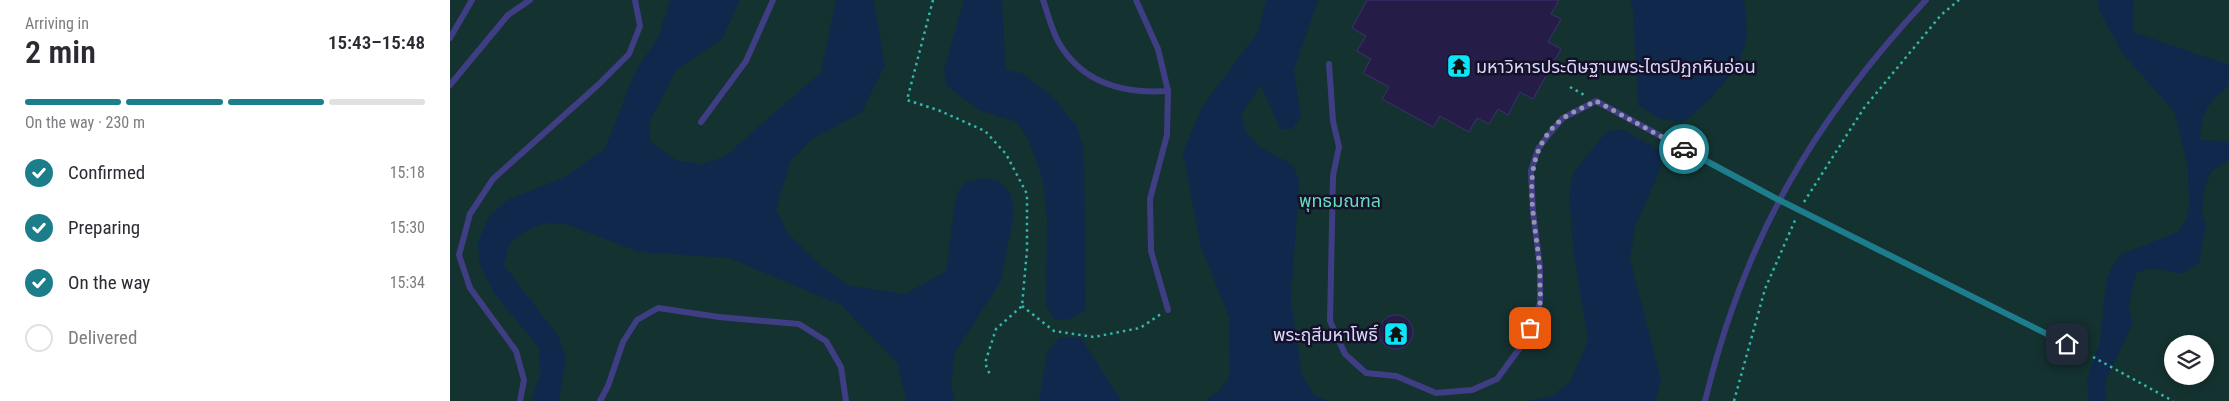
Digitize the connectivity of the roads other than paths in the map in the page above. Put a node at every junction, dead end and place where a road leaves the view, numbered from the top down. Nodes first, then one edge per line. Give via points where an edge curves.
1 (472, 0) edge
2 (530, 0) edge
3 (635, 0) edge
4 (772, 0) edge
5 (1043, 0) edge
6 (1136, 0) edge
7 (1926, 0) edge
8 (450, 38) edge
9 (1329, 64) dead end
10 (450, 85) edge
11 (1168, 91) junction
12 (700, 122) dead end
13 (1779, 200) junction
14 (1168, 310) road end
15 (2085, 353) road end
16 (520, 401) edge
17 (600, 401) edge
18 (846, 401) edge
19 (1705, 401) edge

1 - 8 lane
2 - 10 lane via 508,15
3 - 16 lane via 640,26 629,54 493,179 470,214 459,255 470,288 516,351 524,380
4 - 12 lane via 746,61
5 - 11 lane via 1059,43 1083,73 1113,86 1145,92
6 - 11 lane via 1158,49
7 - 13 lane via 1890,38 1846,94 1808,148
9 - 13 lane via 1333,122 1339,147 1333,176 1330,321 1346,354 1366,373 1396,376 1436,393 1472,390 1497,379 1525,340 1540,303 1540,267 1532,212 1532,171 1538,149 1563,118 1596,101
11 - 14 lane via 1167,135 1150,199 1151,251
13 - 15 lane
13 - 19 lane via 1738,290
17 - 18 lane via 623,342 638,320 658,308 800,324 826,342 841,367

